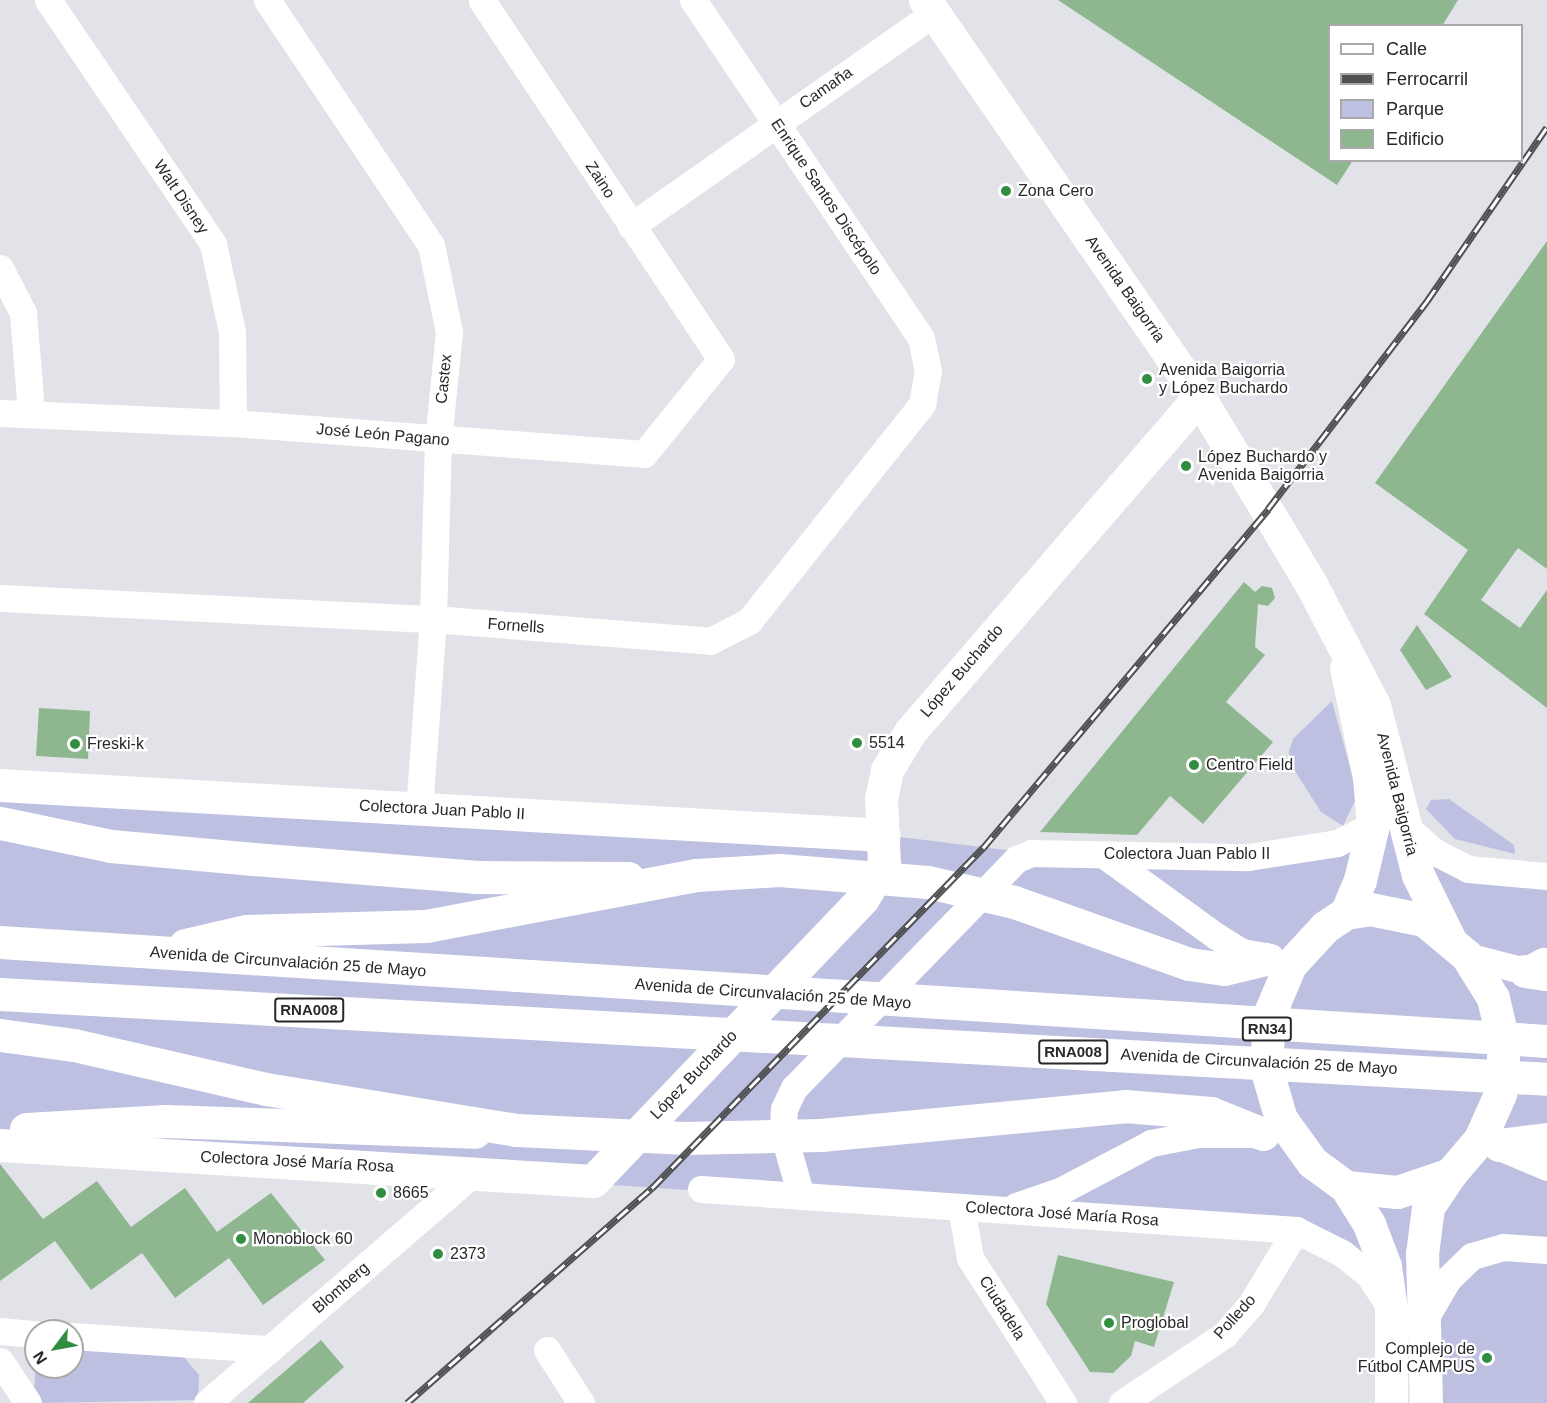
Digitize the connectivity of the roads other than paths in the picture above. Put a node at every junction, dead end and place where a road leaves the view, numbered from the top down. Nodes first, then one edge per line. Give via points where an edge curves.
1 (48, 0) edge
2 (267, 0) edge
3 (482, 0) edge
4 (693, 0) edge
5 (934, 4) edge
6 (776, 123) junction
7 (631, 226) junction
8 (0, 268) edge
9 (721, 359) joint
10 (1199, 397) junction
11 (922, 404) joint
12 (32, 411) junction
13 (0, 413) edge
14 (233, 423) junction
15 (438, 440) junction
16 (0, 598) edge
17 (433, 620) junction
18 (1343, 651) junction
19 (0, 785) edge
20 (419, 809) junction
21 (0, 822) edge
22 (1372, 825) junction
23 (1406, 827) junction
24 (884, 835) junction
25 (1104, 855) junction
26 (696, 875) junction
27 (1547, 876) edge
28 (1346, 913) junction
29 (0, 942) edge
30 (1306, 945) junction
31 (1458, 947) junction
32 (151, 953) junction
33 (1266, 959) junction
34 (1540, 968) edge
35 (0, 994) edge
36 (0, 1035) edge
37 (1547, 1041) edge
38 (1547, 1078) edge
39 (516, 1130) junction
40 (0, 1131) edge
41 (1263, 1134) junction
42 (1547, 1138) edge
43 (0, 1145) edge
44 (1499, 1145) junction
45 (1312, 1162) junction
46 (1458, 1166) junction
47 (1547, 1167) edge
48 (475, 1172) junction
49 (593, 1181) joint
50 (1346, 1187) junction
51 (701, 1189) dead end
52 (801, 1196) junction
53 (961, 1207) junction
54 (1004, 1210) junction
55 (1296, 1230) junction
56 (1547, 1250) edge
57 (1391, 1309) junction
58 (1427, 1315) junction
59 (0, 1331) edge
60 (24, 1333) edge
61 (84, 1337) edge
62 (270, 1349) junction
63 (547, 1350) dead end
64 (0, 1361) edge
65 (28, 1403) edge
66 (207, 1403) edge
67 (582, 1403) edge
68 (1063, 1403) edge
69 (1122, 1403) edge
70 (1391, 1403) edge
71 (1426, 1403) edge

1 - 14 street, Walt Disney via 213,244 232,332
2 - 15 street, Castex via 431,245 449,332
3 - 7 street, Zaino
4 - 6 street, Enrique Santos Discépolo
5 - 6 street, Camaña
5 - 10 main road, Avenida Baigorria
6 - 7 street, Camaña
6 - 11 street, Enrique Santos Discépolo via 921,338 928,371
7 - 9 street, Zaino
8 - 12 street via 23,313
9 - 15 street, José León Pagano via 644,454
10 - 18 main road, Avenida Baigorria via 1312,586
10 - 24 main road, López Buchardo via 910,732 887,770 881,800
11 - 17 street, Fornells via 749,621 730,635 710,641
12 - 13 street, José León Pagano
12 - 14 street, José León Pagano
14 - 15 street, José León Pagano
15 - 17 street, Castex
16 - 17 street, Fornells
17 - 20 street, Castex
18 - 22 main road, Avenida Baigorria via 1369,777
18 - 23 main road, Avenida Baigorria via 1374,705
19 - 20 main road, Colectora Juan Pablo II
20 - 24 main road, Colectora Juan Pablo II
21 - 26 main road via 111,846 477,877
22 - 25 street, Colectora Juan Pablo II via 1337,843 1289,853
22 - 28 main road, Avenida Baigorria via 1360,880
23 - 27 street via 1435,852 1468,869
23 - 31 main road, Avenida Baigorria via 1418,875
24 - 49 main road, López Buchardo via 884,864 863,898
25 - 33 street via 1206,930
25 - 52 street, Colectora Juan Pablo II via 1031,853 1007,867 795,1088 784,1109 783,1133
26 - 32 main road via 426,926 246,931
26 - 33 main road via 779,870 928,882 1014,902 1189,964 1224,969
28 - 30 main road, RN34
28 - 31 main road via 1396,911 1424,920
29 - 32 main road, Avenida de Circunvalación 25 de Mayo / RNA008
30 - 33 street
30 - 45 main road, RN34 via 1277,989 1265,1041 1271,1094 1281,1119
31 - 34 street
31 - 46 main road, Avenida Baigorria via 1493,998 1504,1045 1492,1118
32 - 37 main road, Avenida de Circunvalación 25 de Mayo / RNA008
35 - 38 main road, Avenida de Circunvalación 25 de Mayo / RNA008
36 - 39 main road via 74,1045 266,1089
39 - 40 main road via 443,1133 166,1121
39 - 41 main road via 682,1138 821,1135 1125,1106 1211,1113
41 - 45 street
41 - 54 street via 1198,1134 1151,1143 1062,1190
42 - 44 main road
43 - 48 main road, Colectora José María Rosa
44 - 46 street
44 - 47 street
45 - 50 main road, RN34
46 - 50 main road via 1397,1192
46 - 58 main road, Avenida Baigorria via 1428,1206 1422,1254
48 - 49 main road, Colectora José María Rosa
48 - 62 street, Blomberg
50 - 57 main road, RN34 via 1381,1255
51 - 52 street, Colectora José María Rosa
52 - 53 street, Colectora José María Rosa
53 - 54 street, Colectora José María Rosa
53 - 68 street, Ciudadela via 970,1258
54 - 55 street, Colectora José María Rosa
55 - 57 street, Colectora José María Rosa via 1342,1252 1368,1274
55 - 69 street, Polledo via 1251,1304 1224,1335
56 - 58 street via 1503,1247 1472,1256 1448,1279
57 - 70 main road, RN34
58 - 71 main road, Avenida Baigorria
59 - 60 street
61 - 62 street
62 - 66 street, Blomberg
63 - 67 street
64 - 65 street

